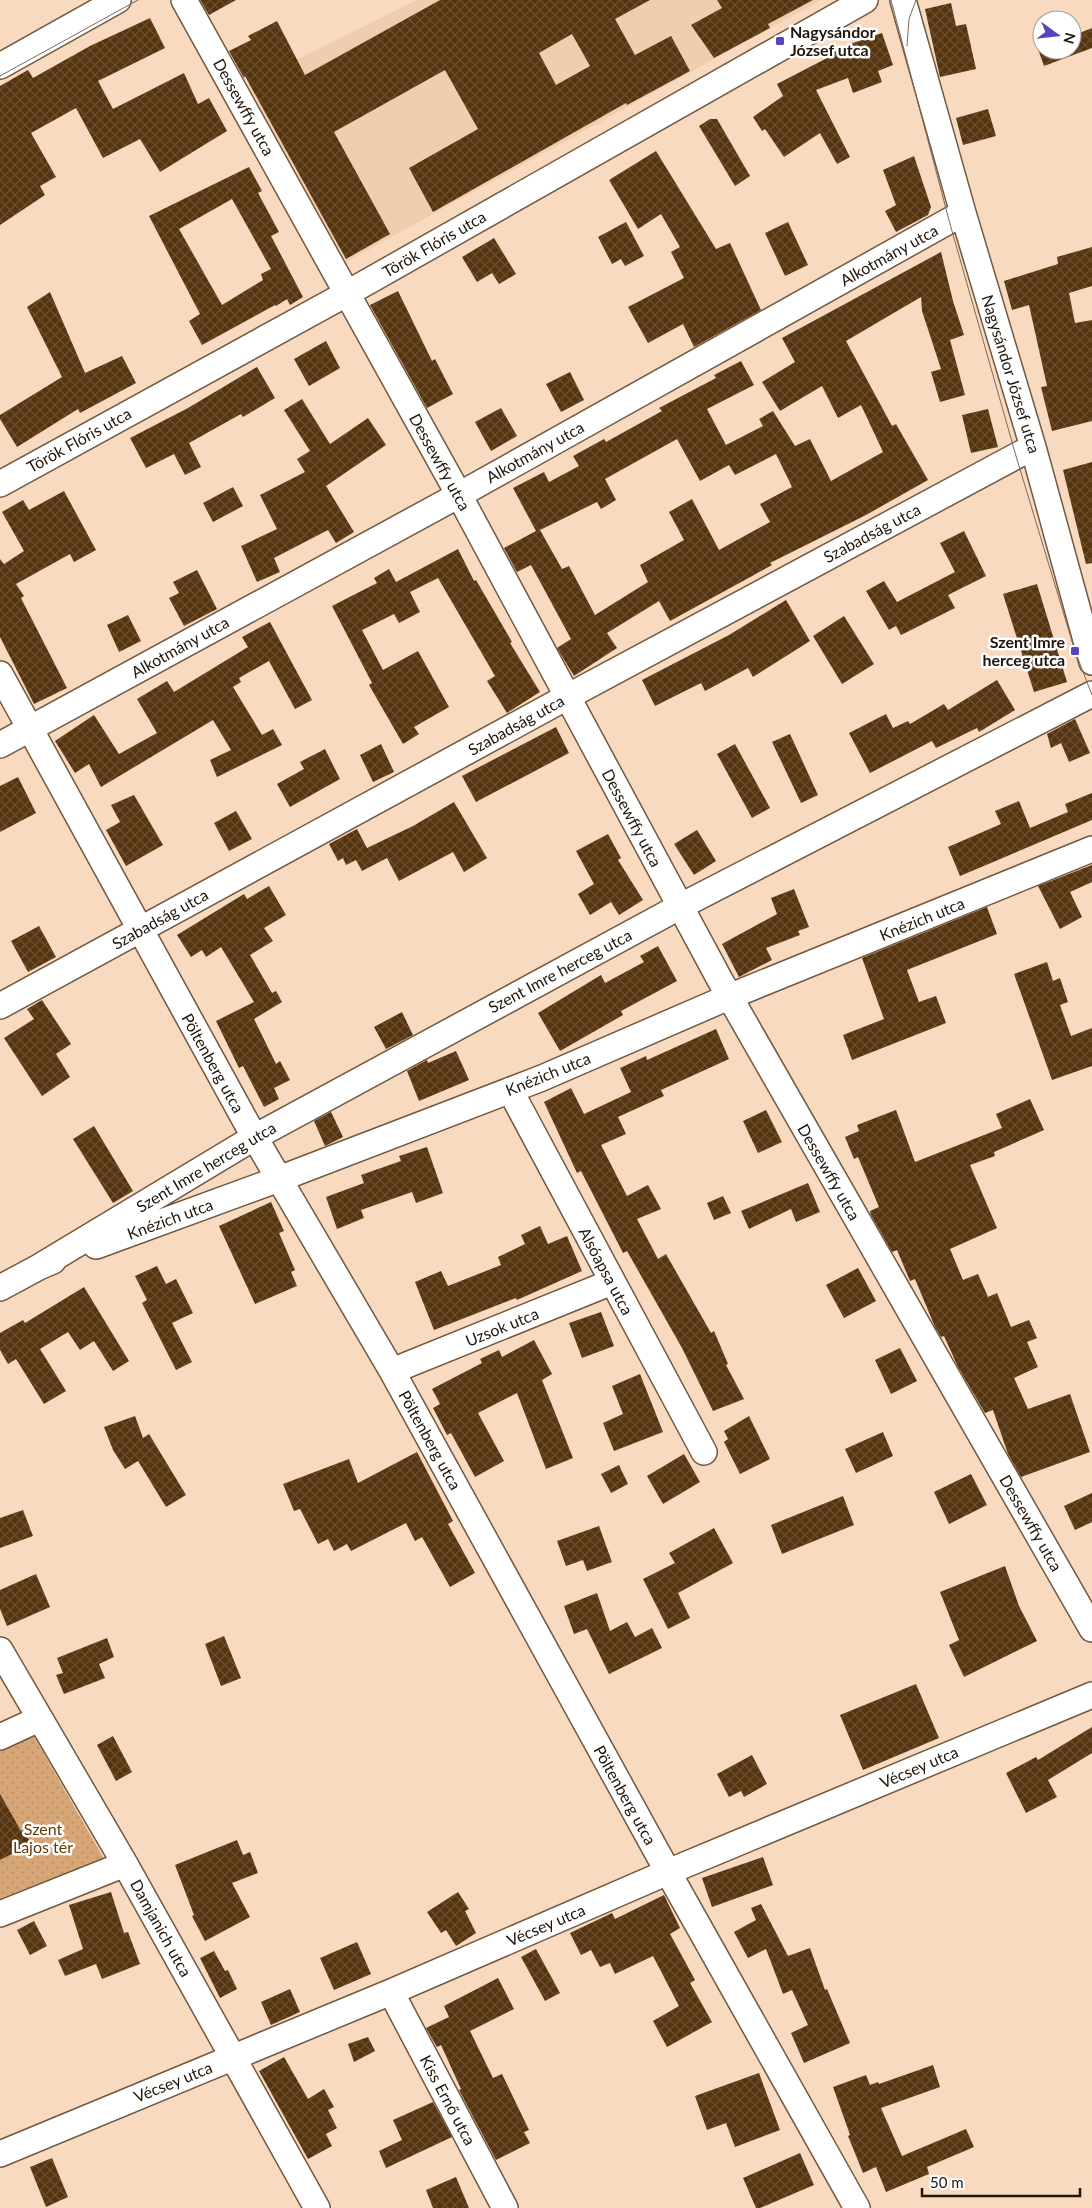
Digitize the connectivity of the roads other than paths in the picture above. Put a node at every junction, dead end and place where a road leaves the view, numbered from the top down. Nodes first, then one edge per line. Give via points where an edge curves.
1 (118, 0) edge
2 (184, 0) edge
3 (865, 0) edge
4 (903, 0) edge
5 (0, 66) edge
6 (963, 214) junction
7 (346, 294) junction
8 (1033, 447) junction
9 (0, 484) edge
10 (459, 494) junction
11 (1092, 662) edge
12 (0, 674) edge
13 (1092, 694) edge
14 (567, 697) junction
15 (31, 729) junction
16 (0, 745) edge
17 (1092, 849) edge
18 (679, 907) junction
19 (140, 931) junction
20 (731, 996) junction
21 (0, 1006) edge
22 (510, 1090) junction
23 (255, 1137) junction
24 (279, 1179) junction
25 (39, 1267) junction
26 (612, 1282) junction
27 (0, 1288) edge
28 (392, 1371) junction
29 (704, 1452) dead end
30 (1092, 1629) edge
31 (0, 1650) edge
32 (1092, 1696) edge
33 (39, 1719) junction
34 (0, 1737) edge
35 (124, 1864) junction
36 (668, 1872) junction
37 (0, 1914) edge
38 (391, 1992) junction
39 (234, 2057) junction
40 (0, 2154) edge
41 (317, 2208) edge
42 (505, 2208) edge
43 (857, 2208) edge

1 - 5 street
2 - 7 street, Dessewffy utca
3 - 7 street, Török Flóris utca
4 - 6 street, Nagysándor József utca
6 - 8 street, Nagysándor József utca
6 - 10 street, Alkotmány utca
7 - 9 street, Török Flóris utca
7 - 10 street, Dessewffy utca
8 - 11 street, Nagysándor József utca
8 - 14 street, Szabadság utca
10 - 14 street, Dessewffy utca
10 - 15 street, Alkotmány utca
12 - 15 street, Pöltenberg utca
13 - 18 street, Szent Imre herceg utca
14 - 18 street, Dessewffy utca
14 - 19 street, Szabadság utca
15 - 16 street, Alkotmány utca
15 - 19 street, Pöltenberg utca
17 - 20 street, Knézich utca
18 - 20 street, Dessewffy utca
18 - 23 street, Szent Imre herceg utca
19 - 21 street, Szabadság utca
19 - 23 street, Pöltenberg utca
20 - 22 street, Knézich utca
20 - 30 street, Dessewffy utca
22 - 24 street, Knézich utca
22 - 26 street, Alsóapsa utca
23 - 24 street, Pöltenberg utca
23 - 25 street, Szent Imre herceg utca
24 - 25 street, Knézich utca
24 - 28 street, Pöltenberg utca
25 - 27 street, Knézich utca
26 - 28 street, Uzsok utca
26 - 29 street, Alsóapsa utca
28 - 36 street, Pöltenberg utca
31 - 33 street, Damjanich utca
32 - 36 street, Vécsey utca
33 - 34 street
33 - 35 street, Damjanich utca
35 - 37 street
35 - 39 street, Damjanich utca
36 - 38 street, Vécsey utca
36 - 43 street, Pöltenberg utca
38 - 39 street, Vécsey utca
38 - 42 street, Kiss Ernő utca
39 - 40 street, Vécsey utca
39 - 41 street, Damjanich utca

